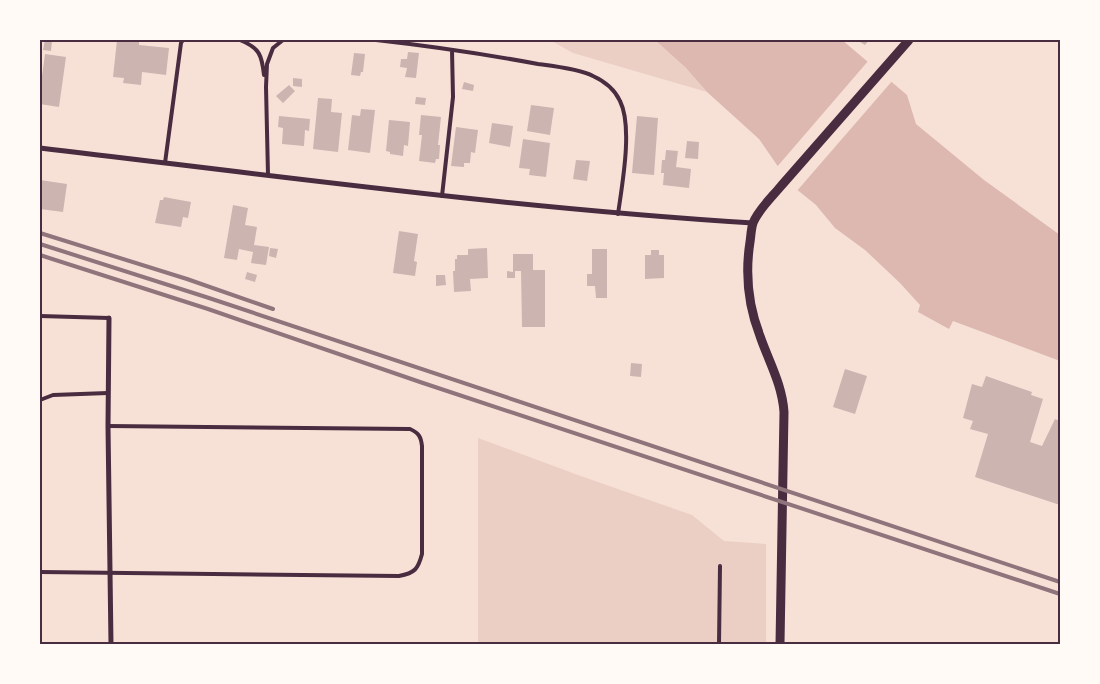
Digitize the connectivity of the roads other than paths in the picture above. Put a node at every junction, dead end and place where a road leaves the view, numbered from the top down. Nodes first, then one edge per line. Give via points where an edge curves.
1 (184, 40) edge
2 (240, 40) edge
3 (283, 40) edge
4 (376, 40) edge
5 (909, 40) edge
6 (452, 50) junction
7 (266, 87) junction
8 (40, 148) edge
9 (165, 163) junction
10 (268, 175) junction
11 (442, 196) junction
12 (618, 214) junction
13 (753, 224) junction
14 (40, 316) edge
15 (109, 318) joint
16 (108, 393) junction
17 (40, 400) edge
18 (108, 426) junction
19 (720, 566) dead end
20 (40, 572) edge
21 (110, 572) junction
22 (111, 644) edge
23 (719, 644) edge
24 (780, 644) edge

1 - 9 lane via 180,43
2 - 7 lane via 258,50 263,59
3 - 7 lane via 273,48 267,64
4 - 6 lane
5 - 13 street via 781,186
6 - 11 lane via 453,96
6 - 12 lane via 592,75 608,85 620,101 624,116 624,166
7 - 10 lane
8 - 9 street
9 - 10 street
10 - 11 street
11 - 12 street
12 - 13 street
13 - 24 street via 748,257 752,314 783,396
14 - 15 lane
15 - 16 street
16 - 17 lane via 53,395
16 - 18 street
18 - 21 street
18 - 21 lane via 410,429 420,437 422,446 422,554 419,566 410,574
19 - 23 lane
20 - 21 lane
21 - 22 street

